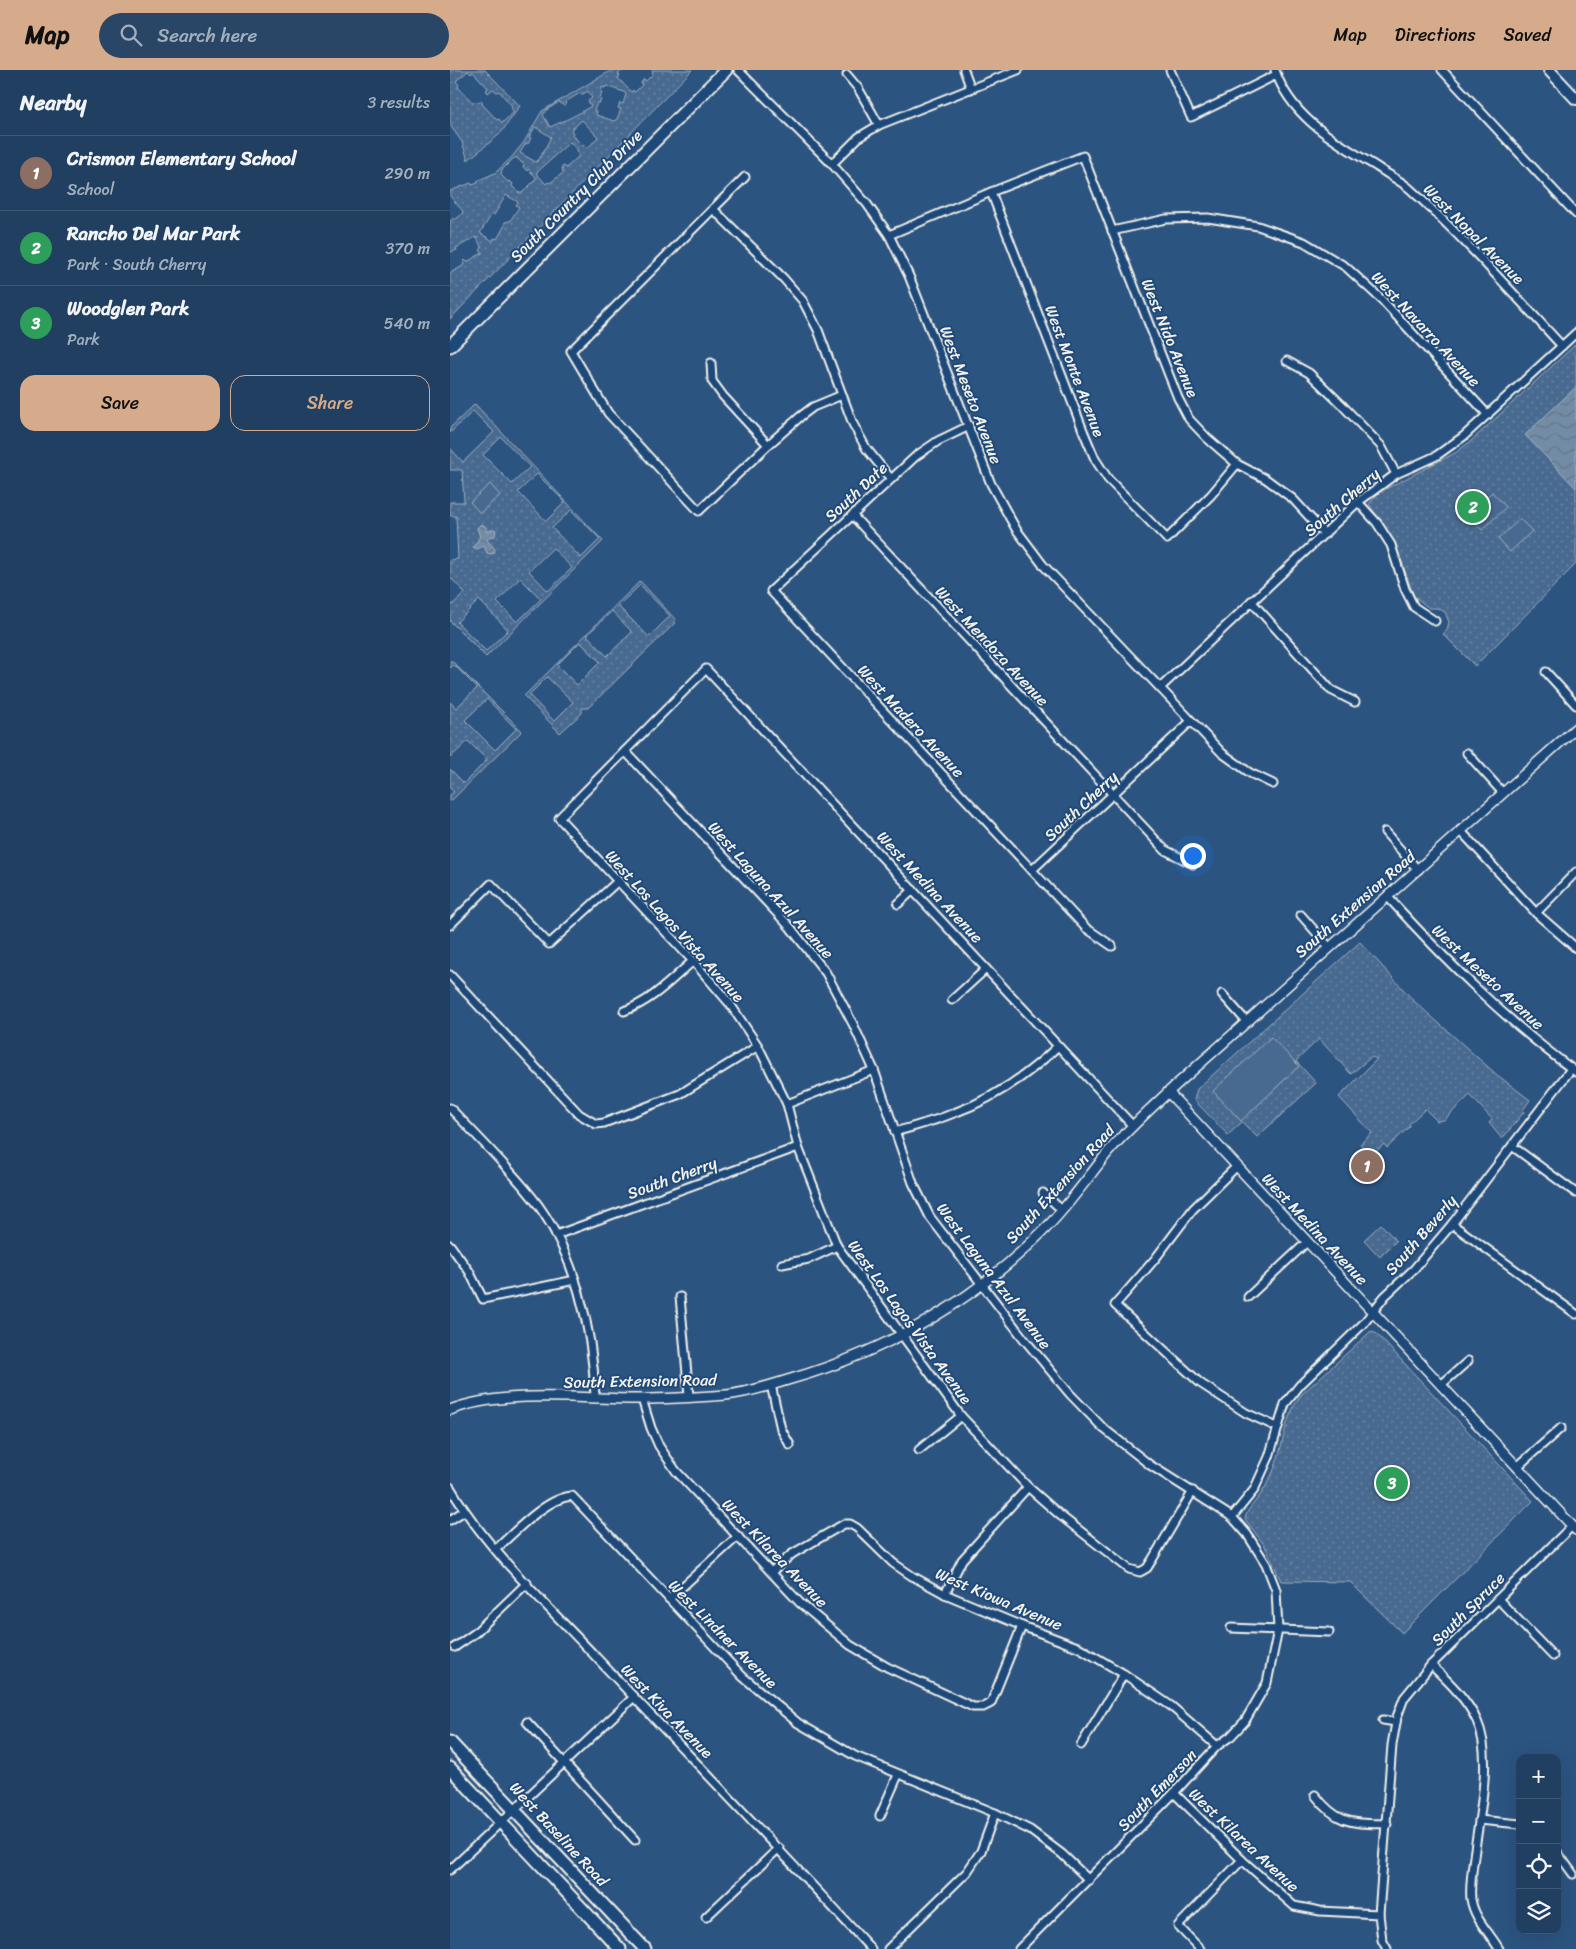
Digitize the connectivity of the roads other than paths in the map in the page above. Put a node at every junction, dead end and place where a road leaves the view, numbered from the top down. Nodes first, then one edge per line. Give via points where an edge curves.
1 (726, 70) edge
2 (738, 70) edge
3 (964, 70) edge
4 (1018, 70) edge
5 (1170, 70) edge
6 (1442, 70) edge
7 (1549, 70) edge
8 (1276, 72) edge
9 (847, 75) dead end
10 (971, 88) junction
11 (1576, 99) edge
12 (879, 125) junction
13 (832, 164) junction
14 (745, 177) dead end
15 (991, 192) junction
16 (713, 209) junction
17 (1576, 214) edge
18 (1112, 230) junction
19 (889, 235) junction
20 (1576, 333) edge
21 (450, 346) edge
22 (1562, 346) junction
23 (1286, 361) dead end
24 (711, 362) dead end
25 (842, 395) junction
26 (1488, 415) junction
27 (969, 426) junction
28 (768, 445) junction
29 (1237, 464) junction
30 (1396, 474) junction
31 (891, 479) junction
32 (1358, 502) junction
33 (852, 515) junction
34 (1325, 534) junction
35 (770, 591) joint
36 (1251, 601) junction
37 (1434, 621) dead end
38 (1546, 672) dead end
39 (1160, 688) junction
40 (1355, 702) dead end
41 (1576, 705) edge
42 (1191, 721) junction
43 (1576, 728) edge
44 (625, 751) junction
45 (1467, 753) dead end
46 (1273, 784) dead end
47 (1503, 793) junction
48 (1113, 795) junction
49 (1460, 830) junction
50 (1385, 832) dead end
51 (1193, 864) dead end
52 (1032, 870) junction
53 (1418, 870) junction
54 (1576, 872) edge
55 (618, 881) junction
56 (913, 890) junction
57 (1387, 896) junction
58 (898, 904) dead end
59 (1536, 913) junction
60 (1302, 915) dead end
61 (450, 925) edge
62 (1112, 946) dead end
63 (1329, 947) junction
64 (1576, 948) edge
65 (693, 961) junction
66 (986, 969) junction
67 (450, 976) edge
68 (1222, 994) dead end
69 (952, 1000) dead end
70 (624, 1011) dead end
71 (1246, 1021) junction
72 (758, 1046) junction
73 (1058, 1046) junction
74 (874, 1070) junction
75 (1574, 1070) edge
76 (1168, 1092) junction
77 (787, 1104) junction
78 (450, 1108) edge
79 (1132, 1126) junction
80 (895, 1132) junction
81 (1512, 1146) junction
82 (798, 1147) junction
83 (1237, 1166) junction
84 (1043, 1193) dead end
85 (1576, 1193) edge
86 (1062, 1210) junction
87 (1452, 1224) junction
88 (556, 1235) junction
89 (1307, 1242) junction
90 (450, 1245) edge
91 (837, 1246) junction
92 (782, 1264) dead end
93 (575, 1280) junction
94 (983, 1284) junction
95 (680, 1297) dead end
96 (1248, 1297) dead end
97 (1373, 1313) junction
98 (1576, 1314) edge
99 (903, 1336) junction
100 (1468, 1361) dead end
101 (771, 1385) junction
102 (1441, 1385) junction
103 (689, 1396) junction
104 (595, 1397) junction
105 (642, 1399) junction
106 (450, 1410) edge
107 (961, 1416) junction
108 (1277, 1427) junction
109 (1561, 1428) dead end
110 (790, 1445) dead end
111 (919, 1450) dead end
112 (1517, 1467) junction
113 (450, 1487) edge
114 (1028, 1487) junction
115 (1193, 1491) junction
116 (464, 1510) junction
117 (1232, 1517) junction
118 (450, 1520) edge
119 (1574, 1528) edge
120 (738, 1536) junction
121 (496, 1549) junction
122 (770, 1572) junction
123 (527, 1583) junction
124 (945, 1594) junction
125 (669, 1599) junction
126 (1498, 1599) junction
127 (1022, 1626) junction
128 (1231, 1628) dead end
129 (1278, 1630) junction
130 (1329, 1632) dead end
131 (455, 1647) dead end
132 (1553, 1656) dead end
133 (1431, 1665) junction
134 (1124, 1674) junction
135 (634, 1697) junction
136 (1383, 1720) dead end
137 (526, 1722) dead end
138 (1396, 1722) junction
139 (450, 1742) edge
140 (1081, 1745) dead end
141 (1217, 1746) junction
142 (564, 1762) junction
143 (450, 1768) edge
144 (898, 1775) junction
145 (1174, 1793) junction
146 (1315, 1796) dead end
147 (514, 1810) junction
148 (995, 1813) junction
149 (880, 1816) dead end
150 (1480, 1820) junction
151 (501, 1822) junction
152 (1387, 1824) junction
153 (1516, 1824) edge
154 (635, 1840) dead end
155 (779, 1848) junction
156 (1561, 1858) edge
157 (1242, 1860) junction
158 (450, 1870) edge
159 (1573, 1874) dead end
160 (1089, 1880) junction
161 (1379, 1914) junction
162 (706, 1917) dead end
163 (620, 1949) edge
164 (645, 1949) edge
165 (871, 1949) edge
166 (888, 1949) edge
167 (1019, 1949) edge
168 (1200, 1949) edge
169 (1387, 1949) edge
170 (1499, 1949) edge

1 - 21 main road, South Country Club Drive
2 - 13 street, West Meseto Avenue
3 - 10 street
4 - 10 street
5 - 8 street via 1191,117
6 - 17 street
7 - 11 main road
8 - 22 street, West Nopal Avenue via 1291,101 1308,121 1335,142 1406,186 1444,220
9 - 12 street
10 - 12 street
12 - 13 street via 859,137
13 - 19 street, West Meseto Avenue
14 - 16 street
15 - 18 street, West Nido Avenue via 1083,156
15 - 19 street
15 - 29 street, West Monte Avenue via 1095,459 1108,479 1166,539
16 - 25 street via 803,301 818,330
16 - 28 street via 571,351 608,413 699,511
18 - 26 street, West Navarro Avenue via 1166,219 1208,218 1258,226 1304,242 1346,267 1381,299
18 - 29 street, West Nido Avenue via 1189,419
19 - 27 street, West Meseto Avenue via 909,276
20 - 22 street, South Cherry
22 - 26 street, South Cherry
23 - 30 street via 1309,373 1342,405 1381,446
24 - 28 street via 712,381
25 - 28 street via 812,407
25 - 31 street via 866,448
26 - 30 street, South Cherry via 1436,456
27 - 31 street, South Date via 938,441
27 - 39 street, West Meseto Avenue via 990,484 1016,529 1043,565
29 - 34 street, West Nido Avenue via 1266,479 1293,499
30 - 32 street, South Cherry
31 - 33 street, South Date
32 - 34 street, South Cherry
32 - 37 street via 1391,545 1414,607
33 - 35 street, South Date
33 - 48 street, West Mendoza Avenue
34 - 36 street, South Cherry
35 - 52 street, West Madero Avenue
36 - 39 street, South Cherry
36 - 40 street via 1331,690
38 - 41 street
39 - 42 street, West Meseto Avenue
42 - 46 street, West Meseto Avenue via 1222,753 1250,773
42 - 48 street, South Cherry
43 - 47 street, South Extension Road
44 - 55 street, West Los Lagos Vista Avenue via 559,818
44 - 56 street, West Medina Avenue via 706,669
44 - 74 street, West Laguna Azul Avenue via 790,927 826,973
45 - 47 street
47 - 49 street, South Extension Road
48 - 51 street, West Mendoza Avenue via 1165,850
48 - 52 street, South Cherry
49 - 53 street, South Extension Road
49 - 59 street
50 - 53 street
52 - 62 street, West Madero Avenue via 1086,928
53 - 57 street, South Extension Road
54 - 59 street
55 - 61 street via 549,944 491,884
55 - 65 street, West Los Lagos Vista Avenue
56 - 58 street
56 - 66 street, West Medina Avenue
57 - 63 street, South Extension Road
57 - 75 street, West Meseto Avenue via 1516,1025
59 - 64 street
60 - 63 street
63 - 71 street, South Extension Road
65 - 70 street via 656,994
65 - 72 street, West Los Lagos Vista Avenue via 730,1004
66 - 69 street
66 - 73 street, West Medina Avenue
67 - 72 street via 579,1114 596,1124 680,1094
68 - 71 street
71 - 76 street, South Extension Road
72 - 77 street, West Los Lagos Vista Avenue
73 - 79 street, West Medina Avenue
73 - 80 street via 1002,1090 953,1114
74 - 77 street
74 - 80 street, West Laguna Azul Avenue
75 - 81 street, South Beverly
76 - 79 street, South Extension Road
76 - 83 street, West Medina Avenue
77 - 82 street, West Los Lagos Vista Avenue
78 - 88 street via 533,1198
79 - 86 street, South Extension Road
80 - 94 street, West Laguna Azul Avenue via 913,1183 930,1218
81 - 85 street
81 - 87 street, South Beverly
82 - 88 street, South Cherry
82 - 91 street, West Los Lagos Vista Avenue
83 - 89 street, West Medina Avenue
83 - 108 street via 1193,1209 1116,1305 1200,1383
84 - 86 street
86 - 94 street, South Extension Road via 1018,1255
87 - 97 street, South Beverly
87 - 98 street
88 - 93 street
89 - 96 street
89 - 97 street, West Medina Avenue
90 - 93 street via 469,1270 483,1299
91 - 92 street via 809,1259
91 - 99 street, West Los Lagos Vista Avenue
93 - 104 street via 588,1324
94 - 99 street, South Extension Road
94 - 115 street, West Laguna Azul Avenue via 1024,1339 1103,1428 1150,1465
95 - 103 street
97 - 102 street, West Medina Avenue
97 - 108 street, South Beverly via 1300,1385 1285,1404
99 - 101 street, South Extension Road via 858,1357
99 - 107 street, West Los Lagos Vista Avenue
100 - 102 street
101 - 103 street, South Extension Road via 729,1395
101 - 110 street via 782,1429
102 - 112 street, West Medina Avenue
103 - 105 street, South Extension Road
104 - 105 street, South Extension Road
104 - 106 street, South Extension Road via 505,1399
105 - 120 street, West Kilarea Avenue via 656,1440 676,1471
107 - 111 street
107 - 114 street, West Los Lagos Vista Avenue
108 - 117 street, South Beverly via 1269,1457 1254,1490
109 - 112 street
112 - 119 street, West Medina Avenue
113 - 116 street, West Kiva Avenue
114 - 115 street, West Los Lagos Vista Avenue via 1129,1569 1140,1572 1152,1560
114 - 124 street via 962,1560
115 - 117 street, West Laguna Azul Avenue
116 - 118 street
116 - 121 street, West Kiva Avenue
117 - 129 street, West Laguna Azul Avenue via 1248,1534 1266,1564 1276,1590
119 - 126 street, South Spruce
120 - 122 street, West Kilarea Avenue
120 - 125 street
121 - 123 street, West Kiva Avenue
121 - 125 street, West Lindner Avenue via 536,1514 563,1497 572,1496
122 - 124 street, West Kiowa Avenue via 803,1547 844,1524 850,1524 893,1563
122 - 127 street, West Kilarea Avenue via 800,1603 850,1645 886,1667 973,1707 991,1703
123 - 131 street via 476,1633
123 - 135 street, West Kiva Avenue
124 - 127 street, West Kiowa Avenue
125 - 144 street, West Lindner Avenue via 742,1676 798,1723 855,1756
126 - 132 street
126 - 133 street, South Spruce
127 - 134 street, West Kiowa Avenue via 1080,1648
128 - 129 street
129 - 130 street
129 - 141 street, South Emerson via 1267,1683 1245,1721
133 - 138 street, South Spruce via 1404,1698
133 - 150 street via 1465,1702 1477,1721 1483,1742 1484,1770
134 - 140 street
134 - 141 street, West Kiowa Avenue via 1171,1706
135 - 142 street
135 - 155 street, West Kiva Avenue
136 - 138 street
137 - 142 street
138 - 152 street, South Spruce
139 - 147 main road, West Baseline Road
141 - 145 street, South Emerson
142 - 147 street
142 - 154 street
143 - 151 main road, West Baseline Road
144 - 148 street, West Lindner Avenue
144 - 149 street
145 - 157 street, West Kilarea Avenue
145 - 160 street, South Emerson
146 - 152 street via 1331,1814 1341,1819
147 - 151 street
147 - 164 main road, West Baseline Road
148 - 160 street, West Lindner Avenue via 1030,1830
148 - 166 street via 981,1852 967,1872
150 - 153 street
150 - 170 street via 1471,1899 1478,1919
151 - 158 street
151 - 163 main road, West Baseline Road
152 - 161 street, South Spruce
155 - 162 street
155 - 165 street, West Kiva Avenue
156 - 159 street
157 - 161 street, West Kilarea Avenue via 1294,1906 1320,1912
157 - 168 street via 1178,1926
160 - 167 street, South Emerson
161 - 169 street via 1382,1940

